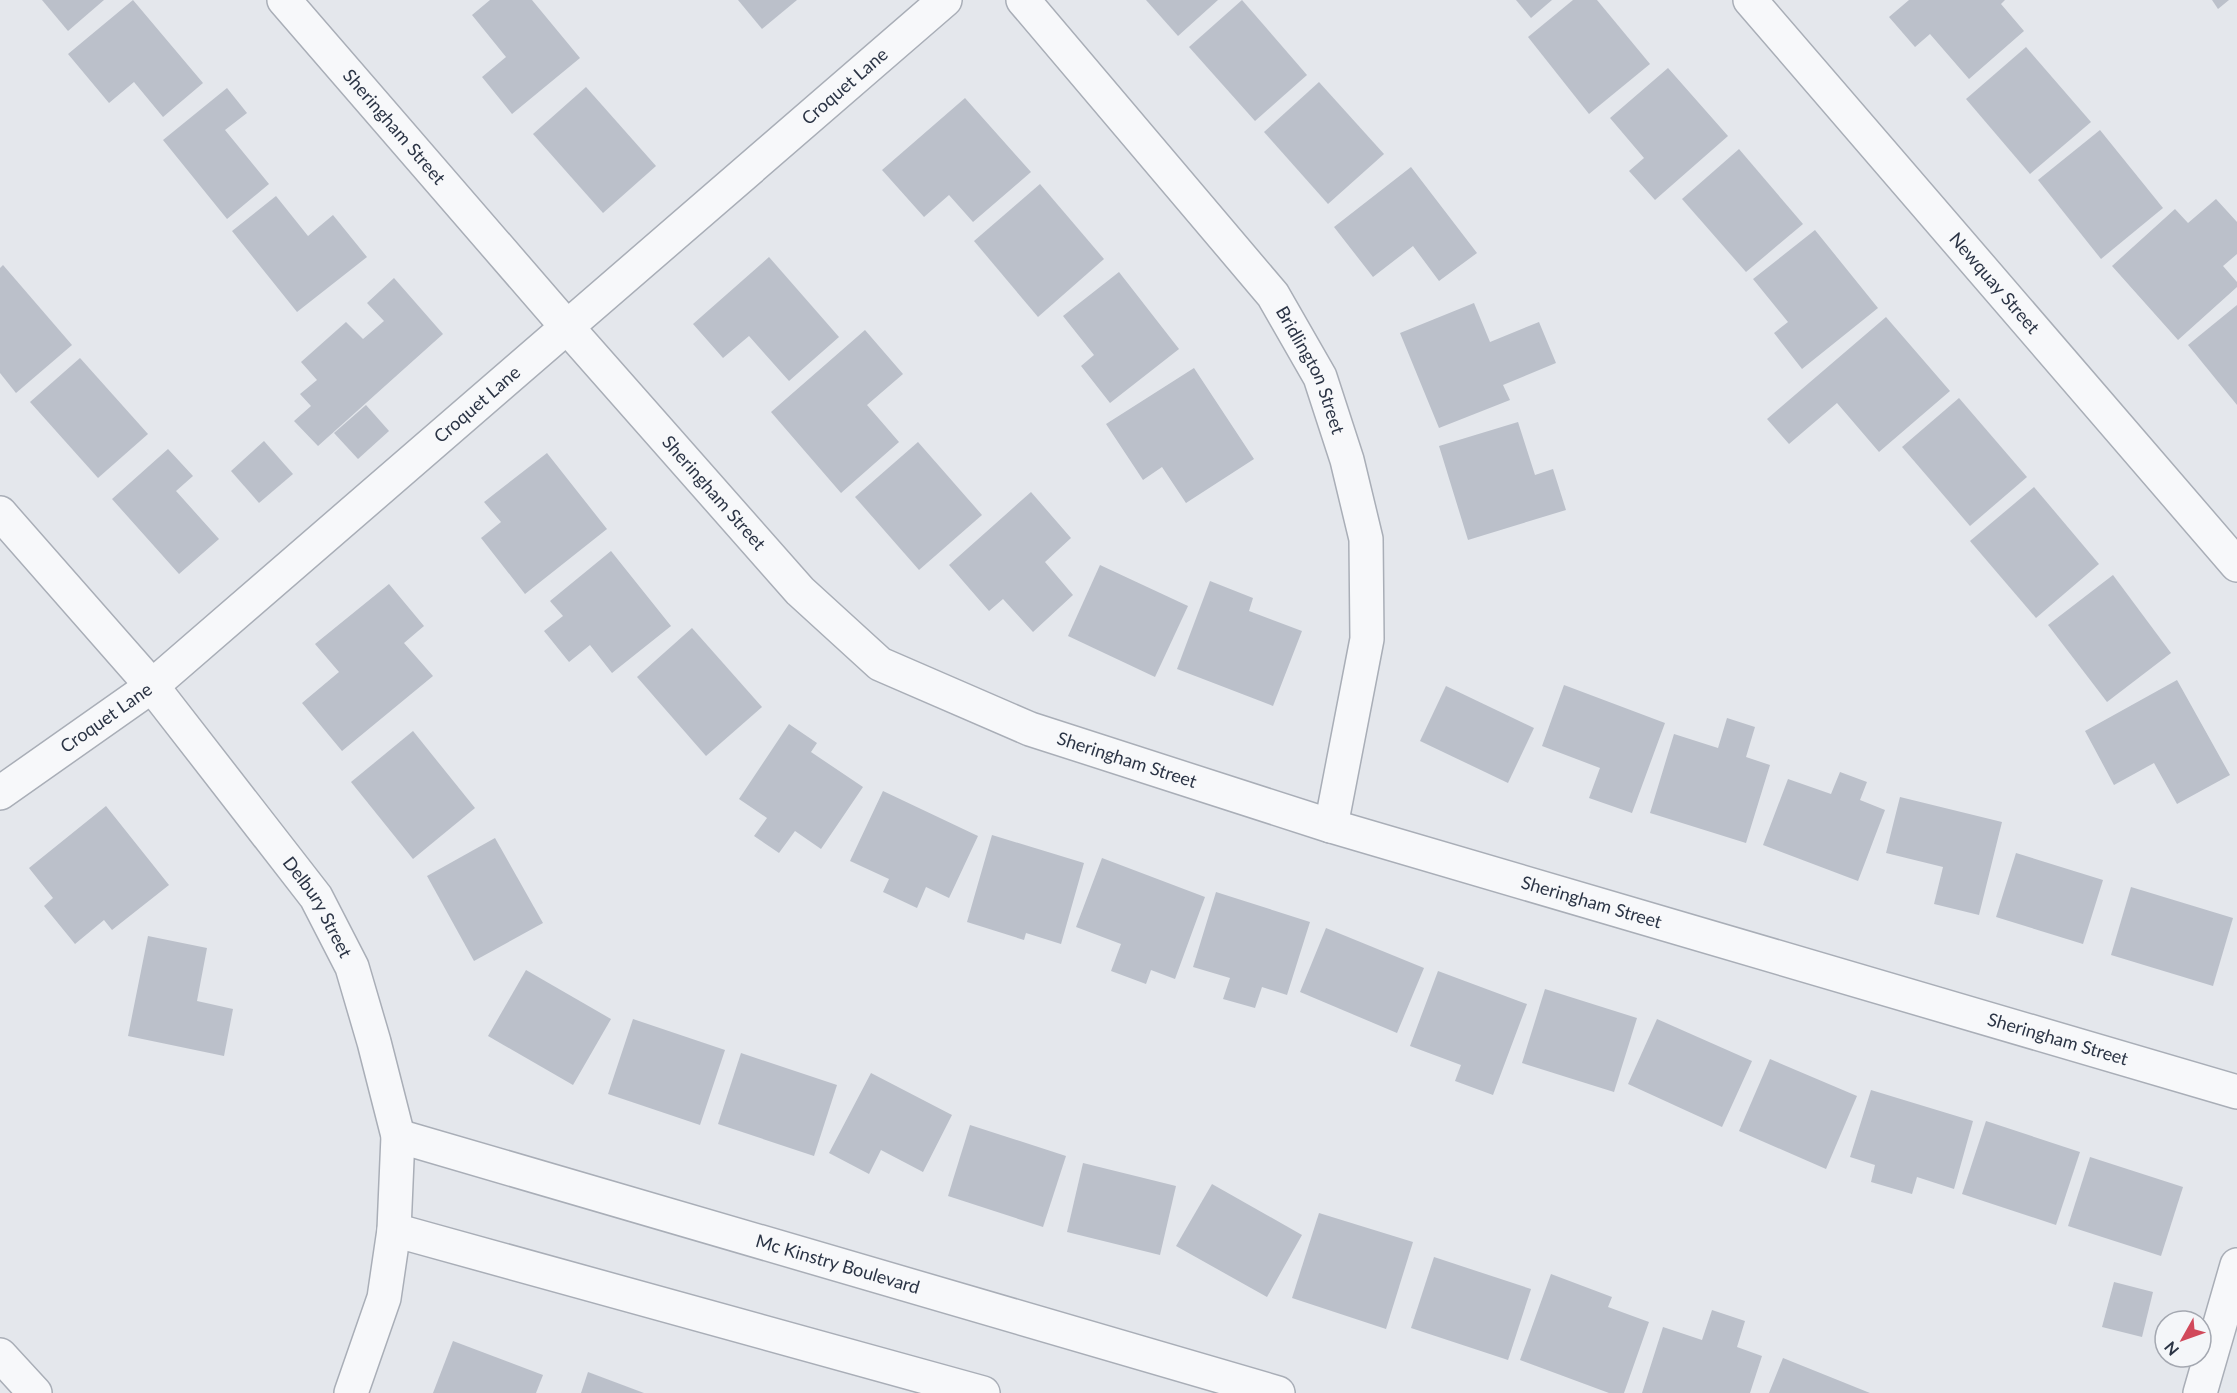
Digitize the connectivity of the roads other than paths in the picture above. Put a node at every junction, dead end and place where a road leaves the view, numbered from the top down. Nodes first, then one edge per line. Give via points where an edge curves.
1 (284, 0) edge
2 (945, 0) edge
3 (1023, 0) edge
4 (1750, 0) edge
5 (567, 327) junction
6 (0, 513) edge
7 (2237, 566) edge
8 (152, 686) junction
9 (0, 793) edge
10 (1331, 826) junction
11 (2237, 1092) edge
12 (398, 1136) junction
13 (394, 1230) junction
14 (2237, 1265) edge
15 (0, 1355) edge
16 (35, 1393) edge
17 (351, 1393) edge
18 (983, 1393) edge
19 (1278, 1393) edge
20 (2200, 1393) edge

1 - 5 street, Sheringham Street
2 - 5 street, Croquet Lane
3 - 10 street, Bridlington Street via 1273,295 1320,377 1347,460 1366,539 1367,639
4 - 7 street, Newquay Street
5 - 8 street, Croquet Lane
5 - 10 street, Sheringham Street via 800,591 880,664 1030,729
6 - 8 street, Delbury Street
8 - 9 street, Croquet Lane
8 - 12 street, Delbury Street via 316,897 352,967
10 - 11 street, Sheringham Street
12 - 13 street, Delbury Street
12 - 19 street, Mc Kinstry Boulevard
13 - 17 street, Delbury Street via 384,1298
13 - 18 street
14 - 20 street
15 - 16 street

